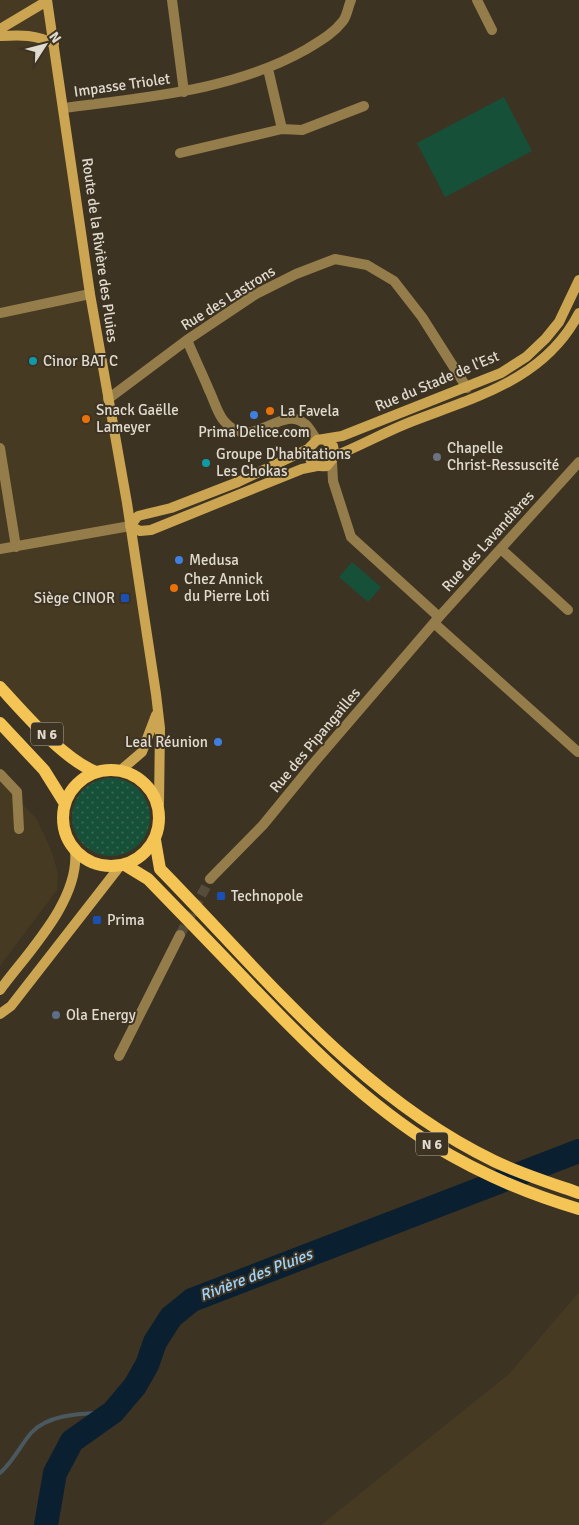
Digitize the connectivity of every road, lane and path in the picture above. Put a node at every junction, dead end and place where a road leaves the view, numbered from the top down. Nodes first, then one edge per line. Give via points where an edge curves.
1 (172, 0) edge
2 (351, 0) edge
3 (477, 0) edge
4 (47, 1) edge
5 (0, 30) edge
6 (492, 30) dead end
7 (0, 36) edge
8 (54, 44) junction
9 (268, 68) junction
10 (184, 92) junction
11 (364, 106) dead end
12 (64, 108) junction
13 (282, 129) junction
14 (180, 153) dead end
15 (579, 280) edge
16 (90, 294) junction
17 (0, 313) edge
18 (579, 313) edge
19 (187, 340) junction
20 (467, 388) junction
21 (108, 399) junction
22 (321, 440) junction
23 (0, 448) edge
24 (308, 448) junction
25 (333, 459) junction
26 (579, 462) edge
27 (318, 466) junction
28 (333, 481) junction
29 (130, 526) junction
30 (16, 547) junction
31 (0, 549) edge
32 (501, 549) junction
33 (568, 610) dead end
34 (437, 621) junction
35 (1, 686) edge
36 (157, 711) junction
37 (0, 723) edge
38 (5, 731) edge
39 (578, 752) edge
40 (121, 770) junction
41 (96, 772) junction
42 (0, 774) edge
43 (64, 802) junction
44 (158, 804) junction
45 (20, 829) dead end
46 (155, 840) junction
47 (75, 851) junction
48 (122, 866) junction
49 (210, 879) tunnel mouth
50 (180, 935) tunnel mouth
51 (0, 990) edge
52 (0, 1014) edge
53 (119, 1056) dead end
54 (579, 1193) edge
55 (579, 1209) edge

1 - 10 street, Impasse Triolet
2 - 9 street, Impasse Triolet via 344,20 330,36
3 - 6 street
4 - 5 main road
4 - 8 main road, Route de la Rivière des Pluies
7 - 8 main road via 30,35
8 - 12 main road, Route de la Rivière des Pluies
9 - 10 street, Impasse Triolet
9 - 13 street
10 - 12 street, Impasse Triolet
11 - 13 street via 302,130
12 - 16 main road, Route de la Rivière des Pluies
13 - 14 street
15 - 20 main road, Rue du Stade de l'Est via 559,322 546,338 526,357 501,373
16 - 17 street
16 - 21 main road, Route de la Rivière des Pluies
18 - 25 main road, Rue du Stade de l'Est via 558,346 513,381 382,433
19 - 20 street, Rue des Lastrons via 268,288 336,259 367,265 394,281 422,317
19 - 21 street, Rue des Lastrons
19 - 22 street via 220,414 232,428 249,433 287,418 296,419 306,424
20 - 22 main road, Rue du Stade de l'Est via 342,436
21 - 29 main road, Route de la Rivière des Pluies
22 - 24 main road
22 - 25 main road via 333,446
23 - 30 street
24 - 27 main road via 311,462
24 - 29 main road via 238,482 171,508 138,516
25 - 27 main road
25 - 28 street
26 - 32 street, Rue des Lavandières
27 - 28 street
27 - 29 main road via 277,479 151,530 140,531
28 - 34 street via 351,537
29 - 30 street
29 - 36 main road, Route de la Rivière des Pluies
30 - 31 street
32 - 33 street
32 - 34 street, Rue des Lavandières
34 - 39 street
34 - 49 street, Rue des Pipangailles via 263,825
35 - 41 main road, N 6 via 64,752 84,768
36 - 40 main road via 142,752
36 - 44 main road via 160,728
37 - 38 main road, N 6
38 - 43 main road, N 6 via 44,770
40 - 41 main road
40 - 44 main road via 137,776 150,788
41 - 43 main road via 76,786
42 - 45 street via 17,792
43 - 47 main road via 65,831
44 - 46 main road, N 6 via 160,824
46 - 48 main road
46 - 54 main road, N 6 via 160,869 318,1033 382,1088 435,1126 493,1161
47 - 48 main road, N 6 via 104,866
47 - 51 main road via 75,872 69,892
48 - 52 main road via 11,1006
48 - 55 main road, N 6 via 148,879 307,1044 367,1096 433,1145 484,1173 542,1198
50 - 53 street

